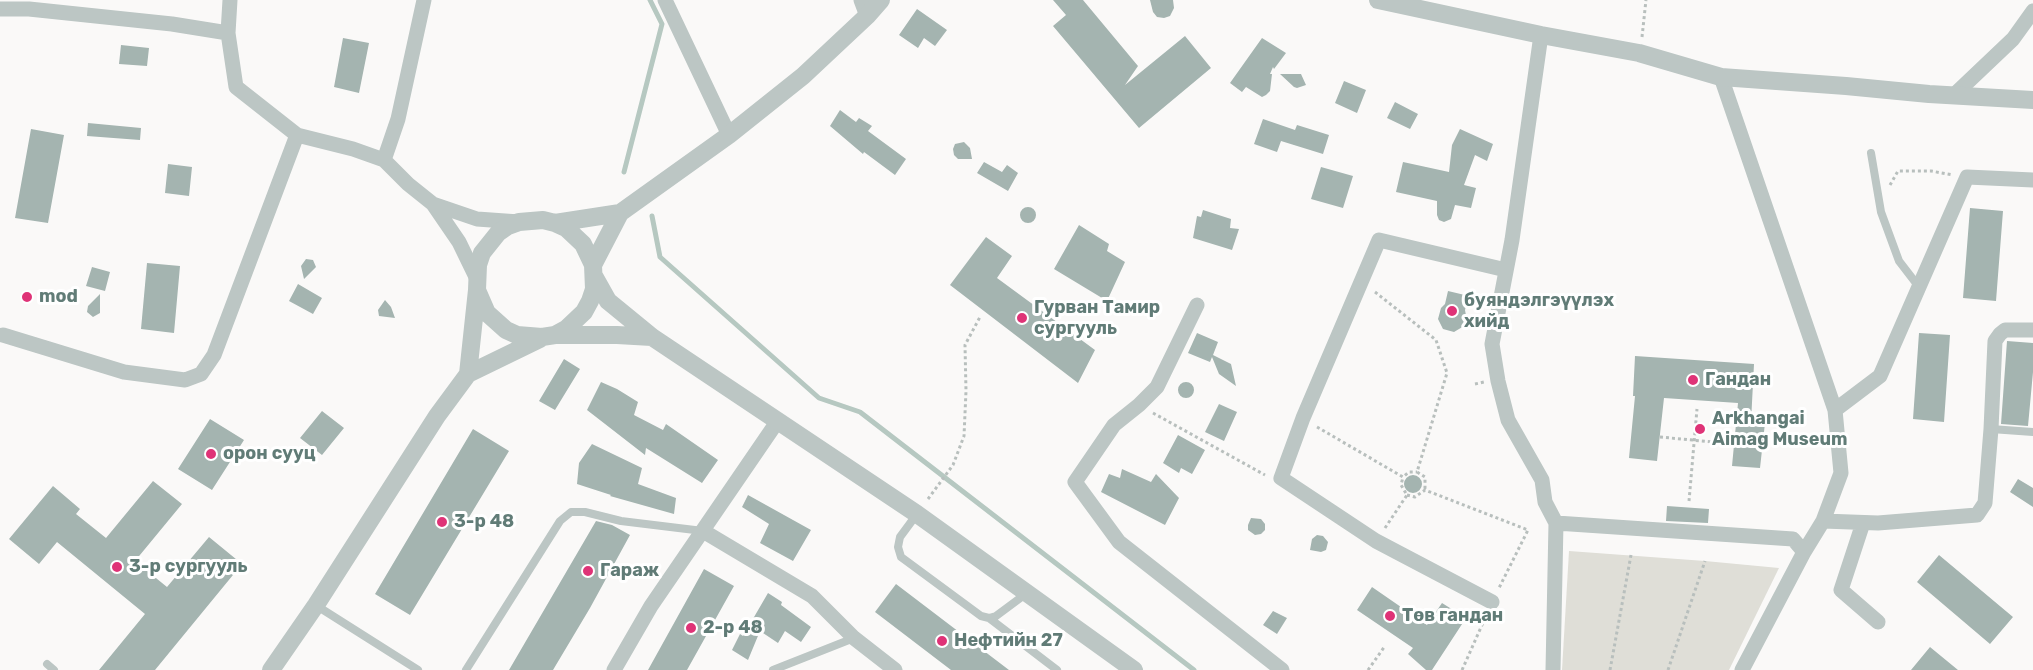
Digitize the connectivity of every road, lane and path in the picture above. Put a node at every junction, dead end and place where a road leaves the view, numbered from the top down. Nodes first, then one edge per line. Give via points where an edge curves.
1 (230, 0) edge
2 (424, 0) edge
3 (665, 0) edge
4 (880, 0) edge
5 (1378, 0) edge
6 (1646, 0) edge
7 (864, 8) edge
8 (0, 9) edge
9 (2033, 11) edge
10 (228, 33) junction
11 (1541, 35) junction
12 (1642, 45) dead end
13 (1721, 77) junction
14 (1953, 96) junction
15 (2033, 100) edge
16 (297, 135) junction
17 (729, 135) junction
18 (1871, 153) dead end
19 (384, 160) junction
20 (1967, 177) junction
21 (2033, 180) edge
22 (1879, 202) junction
23 (433, 204) junction
24 (620, 213) junction
25 (519, 222) junction
26 (555, 223) junction
27 (594, 270) junction
28 (1506, 270) junction
29 (1361, 281) junction
30 (477, 283) junction
31 (1919, 287) junction
32 (1197, 305) dead end
33 (980, 317) dead end
34 (2033, 330) edge
35 (3, 335) dead end
36 (548, 336) junction
37 (652, 337) junction
38 (468, 374) junction
39 (1139, 405) junction
40 (1697, 409) dead end
41 (1834, 410) junction
42 (1303, 418) junction
43 (777, 422) junction
44 (1991, 429) junction
45 (2033, 432) edge
46 (1659, 437) dead end
47 (1695, 441) junction
48 (1734, 444) dead end
49 (1417, 472) junction
50 (1403, 477) junction
51 (1281, 478) junction
52 (936, 488) dead end
53 (1425, 490) junction
54 (1407, 495) junction
55 (1689, 501) dead end
56 (917, 514) junction
57 (1823, 521) junction
58 (1556, 523) junction
59 (1863, 523) junction
60 (1528, 530) dead end
61 (703, 531) junction
62 (1376, 542) junction
63 (1804, 552) junction
64 (1631, 555) dead end
65 (1705, 561) dead end
66 (1027, 593) junction
67 (1492, 602) dead end
68 (316, 605) junction
69 (989, 618) junction
70 (1878, 622) dead end
71 (854, 638) junction
72 (1385, 646) dead end
73 (47, 664) dead end
74 (1126, 668) edge
75 (54, 670) edge
76 (271, 670) edge
77 (418, 670) edge
78 (465, 670) edge
79 (614, 670) edge
80 (773, 670) edge
81 (895, 670) edge
82 (1057, 670) edge
83 (1282, 670) edge
84 (1368, 670) edge
85 (1553, 670) edge
86 (1610, 670) edge
87 (1668, 670) edge
88 (1742, 670) edge

1 - 10 street
2 - 19 street via 398,119
3 - 17 street
4 - 7 street
5 - 11 street
6 - 12 path
7 - 17 street via 803,76
8 - 10 street via 41,10
9 - 14 street via 2013,39
10 - 16 street via 236,87
11 - 13 street via 1639,53
11 - 28 street
13 - 14 street
13 - 41 street
14 - 15 street
16 - 19 street
16 - 35 street via 214,355 201,374 185,380 124,372
17 - 24 street
18 - 22 lane
19 - 23 street
20 - 21 street
20 - 22 path via 1899,171
20 - 31 street
22 - 31 lane via 1899,261
23 - 25 street via 477,219
23 - 30 street via 459,242
24 - 26 street
24 - 27 street
25 - 26 street
25 - 30 street via 489,242 482,253
26 - 27 street via 583,244
27 - 36 street via 590,301 584,312 576,322
27 - 37 street via 608,301
28 - 29 street via 1379,240
28 - 58 street via 1492,344 1497,381 1508,420 1542,480 1545,502
29 - 42 street
29 - 49 path via 1436,340 1447,373
30 - 36 street via 487,313 506,330 517,335
30 - 38 street
31 - 41 street via 1880,376
32 - 39 street via 1157,387
33 - 52 path via 965,345 964,435 951,468
34 - 44 street via 2006,330 1995,341
36 - 37 street
36 - 38 street
37 - 43 street
38 - 68 street
39 - 51 path via 1272,478
39 - 83 street via 1114,425 1075,482 1119,542
40 - 47 path
41 - 57 street via 1841,473
42 - 50 path
42 - 51 street
43 - 56 street
43 - 61 street
44 - 45 lane
44 - 59 street via 1984,503 1977,515
46 - 47 path
47 - 48 path
47 - 55 path
49 - 50 path
49 - 53 path via 1425,477
50 - 54 path via 1401,485
51 - 62 street
53 - 54 path via 1415,497
53 - 60 path
54 - 62 path
56 - 66 street
56 - 69 lane via 900,537 901,557
57 - 59 street
57 - 63 street
58 - 63 street via 1792,539
58 - 85 street
59 - 70 street via 1841,590
61 - 71 street via 812,596
61 - 78 lane via 571,512 560,521
61 - 79 street via 651,606
62 - 67 street
63 - 88 street
64 - 86 path
65 - 87 path
66 - 69 lane
66 - 74 street
68 - 76 street
68 - 77 lane
69 - 82 lane
71 - 80 lane
71 - 81 street
72 - 84 path
73 - 75 lane

